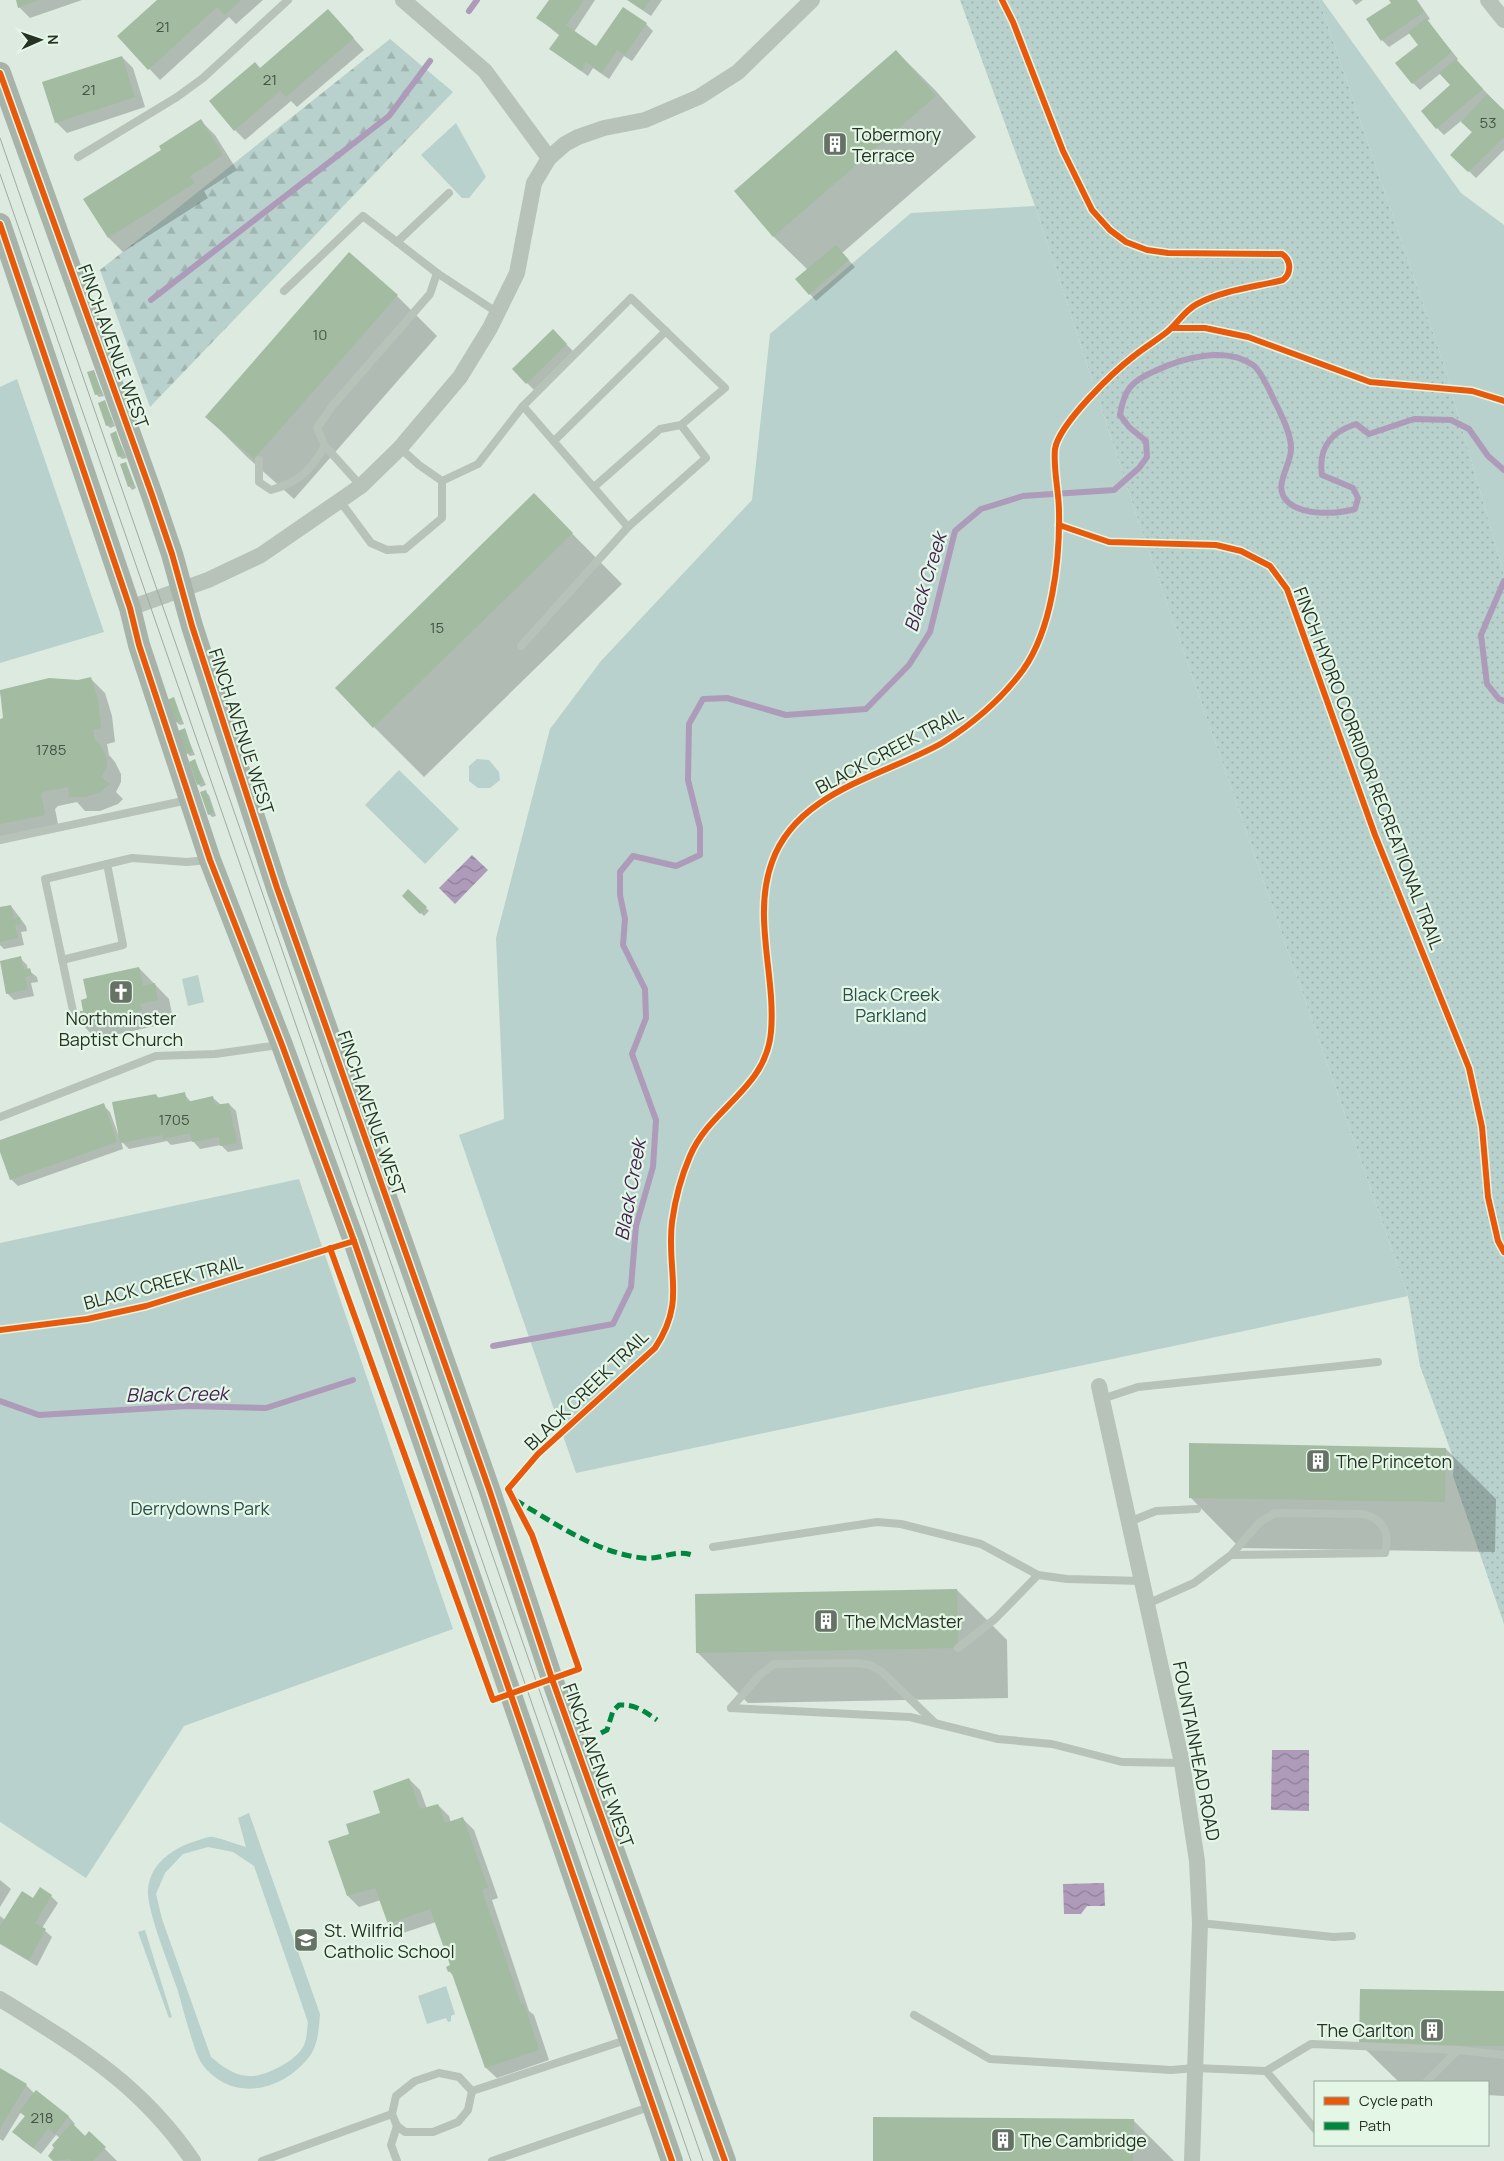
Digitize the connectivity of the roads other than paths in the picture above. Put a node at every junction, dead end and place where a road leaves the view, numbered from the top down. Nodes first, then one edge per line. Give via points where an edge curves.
1 (288, 0) edge
2 (403, 0) edge
3 (812, 0) edge
4 (1488, 0) edge
5 (1504, 20) edge
6 (0, 73) edge
7 (78, 157) dead end
8 (549, 158) junction
9 (449, 193) dead end
10 (0, 224) edge
11 (397, 242) junction
12 (437, 273) junction
13 (284, 291) dead end
14 (498, 313) junction
15 (666, 331) junction
16 (523, 406) junction
17 (681, 425) junction
18 (554, 441) junction
19 (325, 446) junction
20 (400, 448) junction
21 (259, 460) dead end
22 (442, 481) junction
23 (361, 486) junction
24 (594, 487) junction
25 (340, 502) junction
26 (628, 527) junction
27 (182, 590) junction
28 (130, 608) junction
29 (521, 646) dead end
30 (190, 799) junction
31 (0, 840) edge
32 (210, 860) junction
33 (107, 864) junction
34 (62, 960) junction
35 (73, 1011) dead end
36 (282, 1045) junction
37 (0, 1116) edge
38 (354, 1241) junction
39 (0, 1330) edge
40 (1378, 1362) dead end
41 (1100, 1392) joint
42 (1198, 1508) dead end
43 (1129, 1522) junction
44 (713, 1547) dead end
45 (1231, 1555) junction
46 (1038, 1576) junction
47 (1143, 1582) junction
48 (1147, 1604) junction
49 (958, 1648) dead end
50 (935, 1723) junction
51 (1182, 1763) junction
52 (1200, 1923) junction
53 (1352, 1936) dead end
54 (0, 1999) edge
55 (914, 2015) dead end
56 (630, 2038) junction
57 (1458, 2050) junction
58 (1504, 2055) edge
59 (1195, 2068) junction
60 (1266, 2071) junction
61 (1427, 2081) edge
62 (472, 2091) junction
63 (653, 2105) junction
64 (392, 2114) junction
65 (397, 2126) junction
66 (1314, 2128) edge
67 (193, 2161) edge
68 (262, 2161) edge
69 (397, 2161) edge
70 (492, 2161) edge
71 (672, 2161) edge
72 (725, 2161) edge
73 (1192, 2161) edge

1 - 7 lane via 203,78
2 - 8 street via 485,71
3 - 8 street via 744,66 705,94 645,120 578,137
4 - 5 street
6 - 27 main road, FINCH AVENUE WEST via 152,495
8 - 14 street via 534,184 517,273
9 - 11 lane
10 - 28 main road
11 - 12 lane
11 - 13 lane via 363,216
12 - 14 lane
12 - 19 lane via 430,294 332,405 317,428
14 - 20 street via 460,376
15 - 16 lane via 631,298
15 - 17 lane via 725,388
15 - 18 lane
16 - 18 lane
16 - 22 lane via 478,464
17 - 24 lane via 660,429
17 - 26 lane via 706,458
18 - 24 lane
19 - 21 lane via 315,463 292,484 271,490 259,482
19 - 23 lane
20 - 22 lane
20 - 23 street
22 - 25 lane via 442,518 405,549 387,550 371,543
23 - 25 street
24 - 26 lane
25 - 27 street via 261,555
26 - 29 lane
27 - 28 street
27 - 72 main road, FINCH AVENUE WEST via 277,888 552,1679
28 - 30 main road via 138,645
30 - 31 lane
30 - 32 main road
32 - 33 lane via 187,862 132,858
32 - 36 main road
33 - 34 lane via 123,945
33 - 34 lane via 45,879
34 - 35 lane
36 - 37 lane via 215,1054 156,1056
36 - 38 main road
38 - 39 lane, BLACK CREEK TRAIL via 146,1306 87,1320
38 - 56 main road
40 - 41 lane
41 - 43 street, FOUNTAINHEAD ROAD
42 - 43 lane via 1156,1511
43 - 47 street, FOUNTAINHEAD ROAD
44 - 46 lane via 877,1522 901,1524 981,1544
45 - 45 lane via 1385,1554 1388,1540 1377,1518 1364,1514 1275,1514 1260,1522
45 - 48 lane via 1194,1583
46 - 47 lane
46 - 49 lane via 995,1619
47 - 48 street, FOUNTAINHEAD ROAD
48 - 51 street, FOUNTAINHEAD ROAD
50 - 50 lane via 910,1717 731,1708 758,1676 774,1664 858,1663 881,1671
50 - 51 lane via 998,1739 1052,1744 1122,1762
51 - 52 street, FOUNTAINHEAD ROAD via 1197,1861
52 - 53 lane via 1333,1937
52 - 59 street, FOUNTAINHEAD ROAD
54 - 67 street via 104,2066 144,2100
55 - 59 lane via 990,2059 1171,2070
56 - 62 lane
56 - 63 main road
57 - 58 lane
57 - 60 lane via 1311,2044
57 - 61 lane
59 - 60 lane
59 - 73 street, FOUNTAINHEAD ROAD
60 - 66 lane
62 - 64 lane via 459,2077 439,2073 415,2081 396,2096
62 - 65 lane via 468,2110 458,2122 433,2132 406,2132
63 - 70 lane
63 - 71 main road
64 - 65 lane
64 - 68 lane
65 - 69 lane via 391,2145

